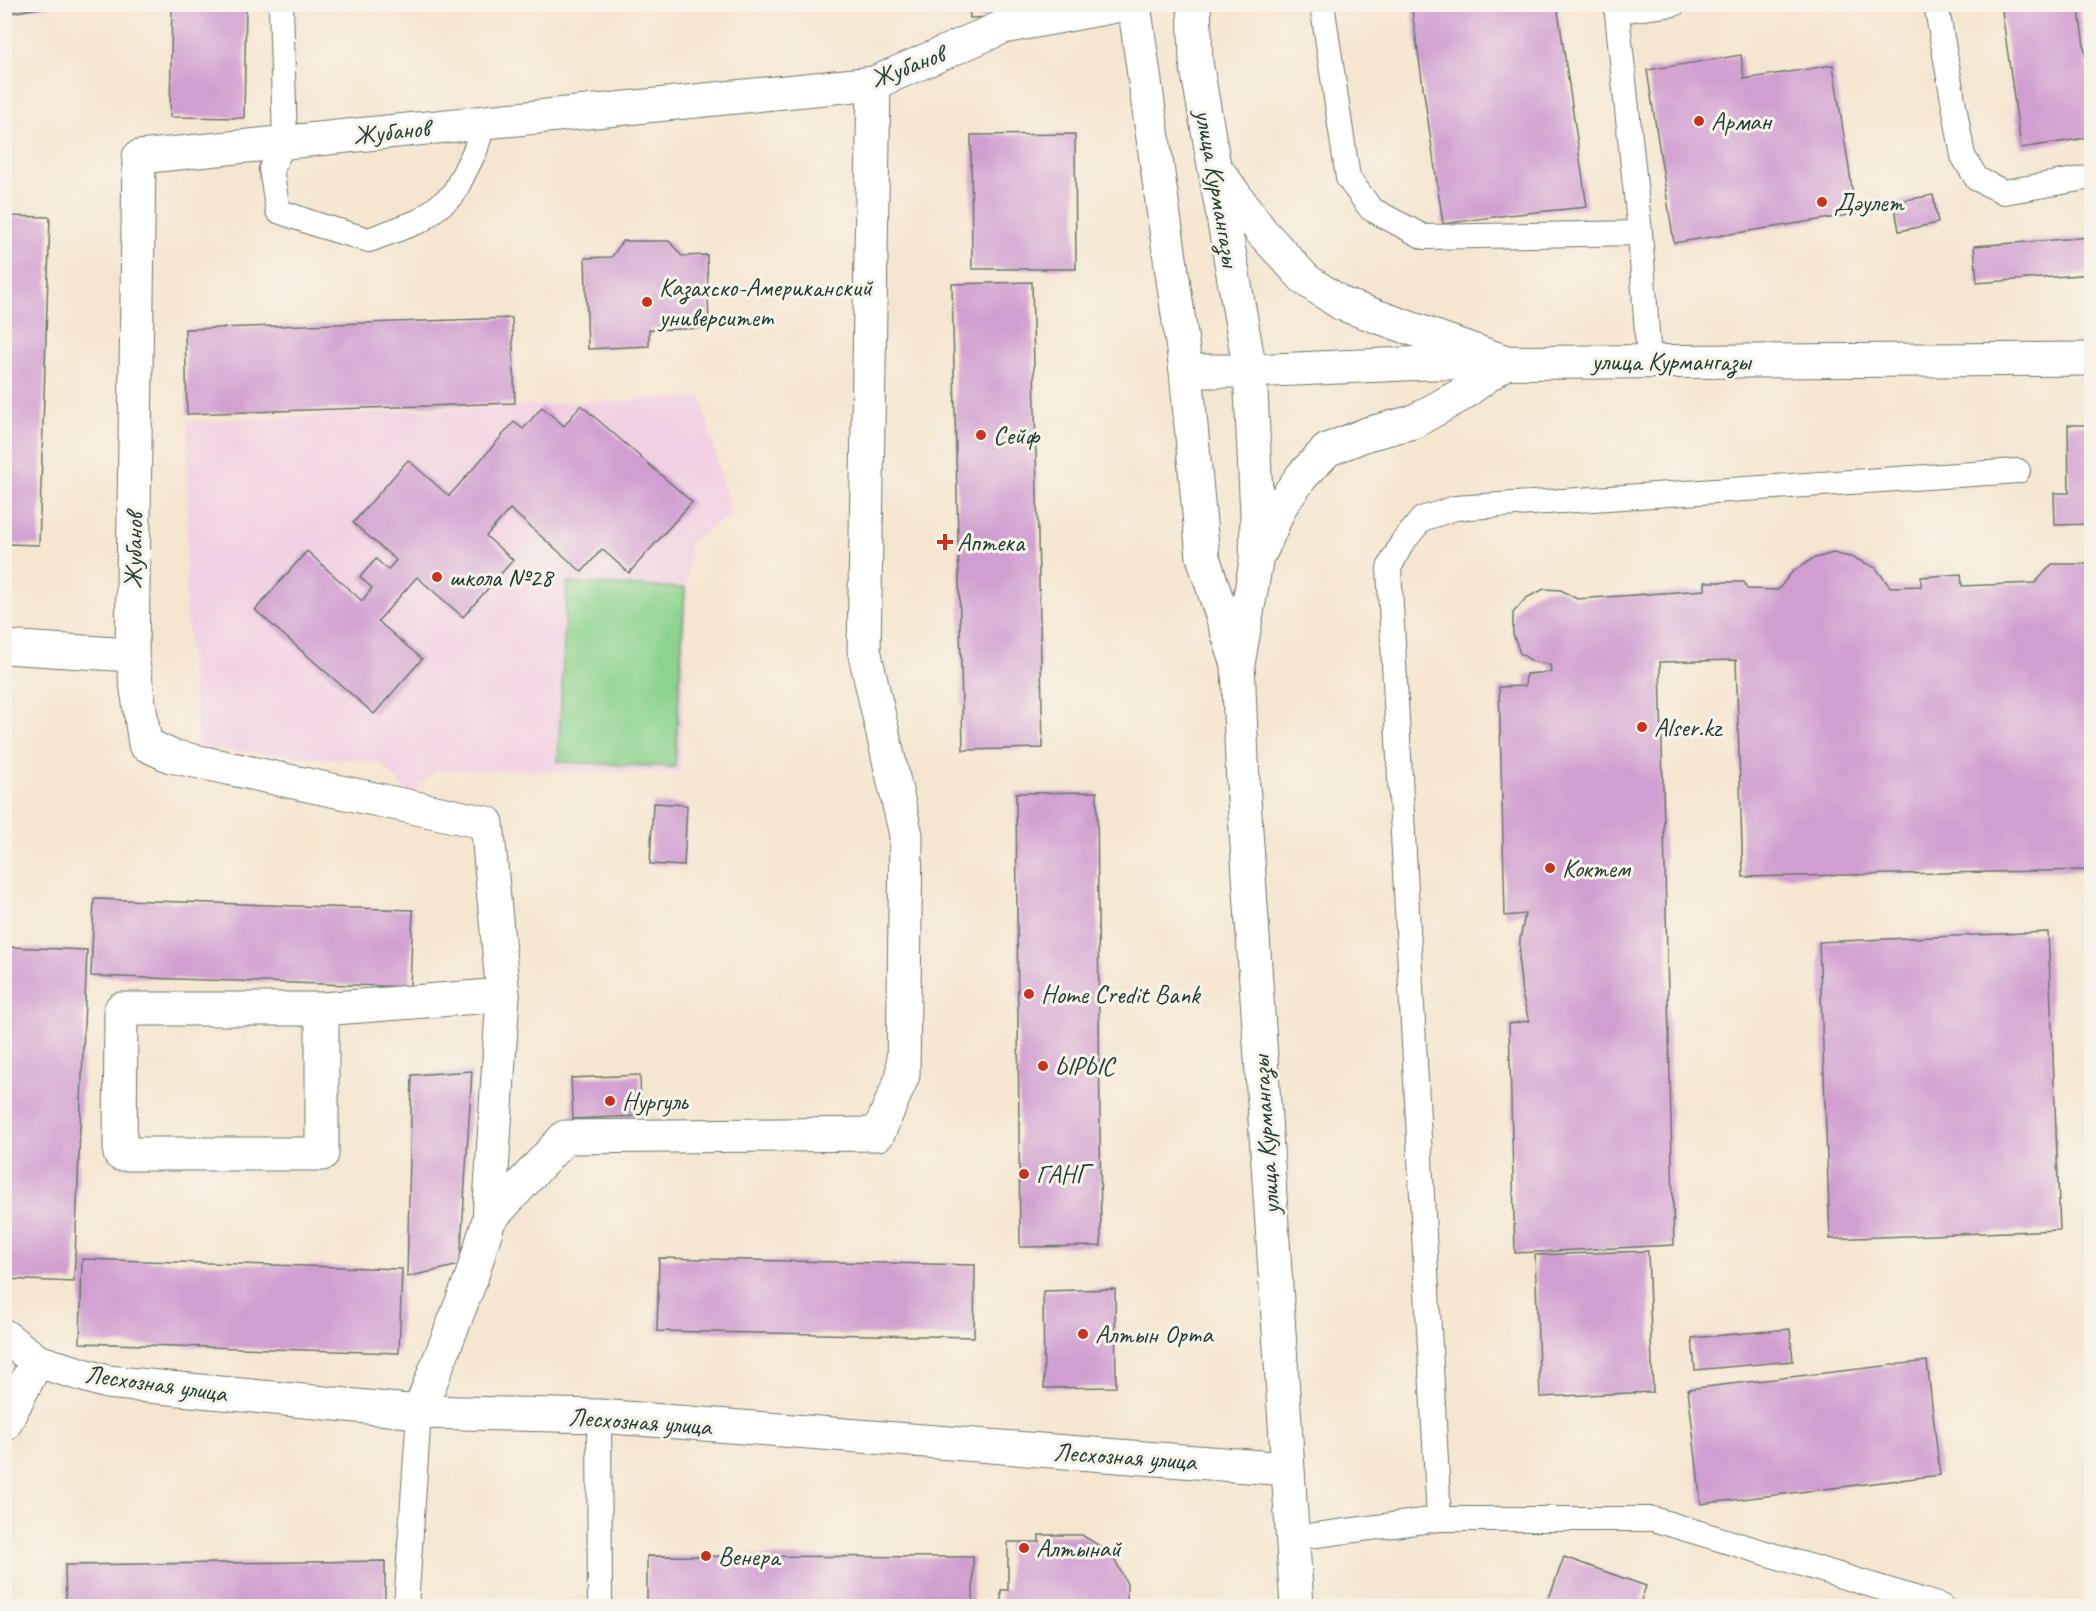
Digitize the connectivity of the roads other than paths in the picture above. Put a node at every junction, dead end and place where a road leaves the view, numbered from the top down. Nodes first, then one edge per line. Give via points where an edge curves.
1 (281, 4) edge
2 (1126, 4) edge
3 (1134, 4) edge
4 (1194, 4) edge
5 (1322, 4) edge
6 (1674, 4) edge
7 (1936, 4) edge
8 (1617, 8) edge
9 (874, 83) junction
10 (484, 122) junction
11 (285, 142) junction
12 (1215, 168) junction
13 (2091, 177) edge
14 (1640, 232) junction
15 (2091, 359) edge
16 (1649, 361) junction
17 (1506, 362) junction
18 (1186, 371) junction
19 (1250, 371) junction
20 (2018, 471) dead end
21 (1256, 562) junction
22 (4, 647) edge
23 (132, 655) junction
24 (1238, 664) junction
25 (503, 995) junction
26 (322, 1009) junction
27 (489, 1220) junction
28 (4, 1336) edge
29 (37, 1361) junction
30 (419, 1412) junction
31 (598, 1416) junction
32 (4, 1425) edge
33 (1287, 1468) junction
34 (1439, 1519) junction
35 (1293, 1538) junction
36 (406, 1606) edge
37 (600, 1606) edge
38 (1297, 1606) edge
39 (1941, 1606) edge

1 - 11 lane
2 - 9 street, Жубанов via 1003,27
3 - 18 street, улица Курмангазы
4 - 12 street, улица Курмангазы via 1196,62
5 - 14 lane via 1347,178 1371,209 1424,237
6 - 8 lane
7 - 13 lane via 1963,156 1977,178 2004,192
8 - 14 lane
9 - 10 street, Жубанов
9 - 27 street via 864,650 906,835 903,1075 878,1134 565,1137
10 - 11 street, Жубанов
10 - 11 lane via 453,195 420,221 369,240 278,211 271,169
11 - 23 street, Жубанов via 139,157
12 - 17 street via 1261,231 1306,280 1342,304
12 - 19 street, улица Курмангазы
14 - 16 lane
15 - 16 street, улица Курмангазы
16 - 17 street, улица Курмангазы
17 - 19 street, улица Курмангазы
17 - 21 street via 1461,395 1413,422 1326,450 1281,505
18 - 19 street, улица Курмангазы
18 - 24 street, улица Курмангазы via 1203,557
19 - 21 street, улица Курмангазы
20 - 34 lane via 1455,508 1422,519 1402,543 1389,568
21 - 24 street, улица Курмангазы
22 - 23 street
23 - 25 street via 145,744 171,756 487,824
24 - 33 street, улица Курмангазы
25 - 26 street
25 - 27 street
26 - 26 street via 122,1009 120,1154 322,1154
27 - 30 street via 471,1279
28 - 29 street, Лесхозная улица
29 - 30 street, Лесхозная улица via 107,1382
29 - 32 street
30 - 31 street, Лесхозная улица
30 - 36 lane
31 - 33 street, Лесхозная улица
31 - 37 lane
33 - 35 street, улица Курмангазы
34 - 35 lane
34 - 39 lane via 1653,1518
35 - 38 street, улица Курмангазы

